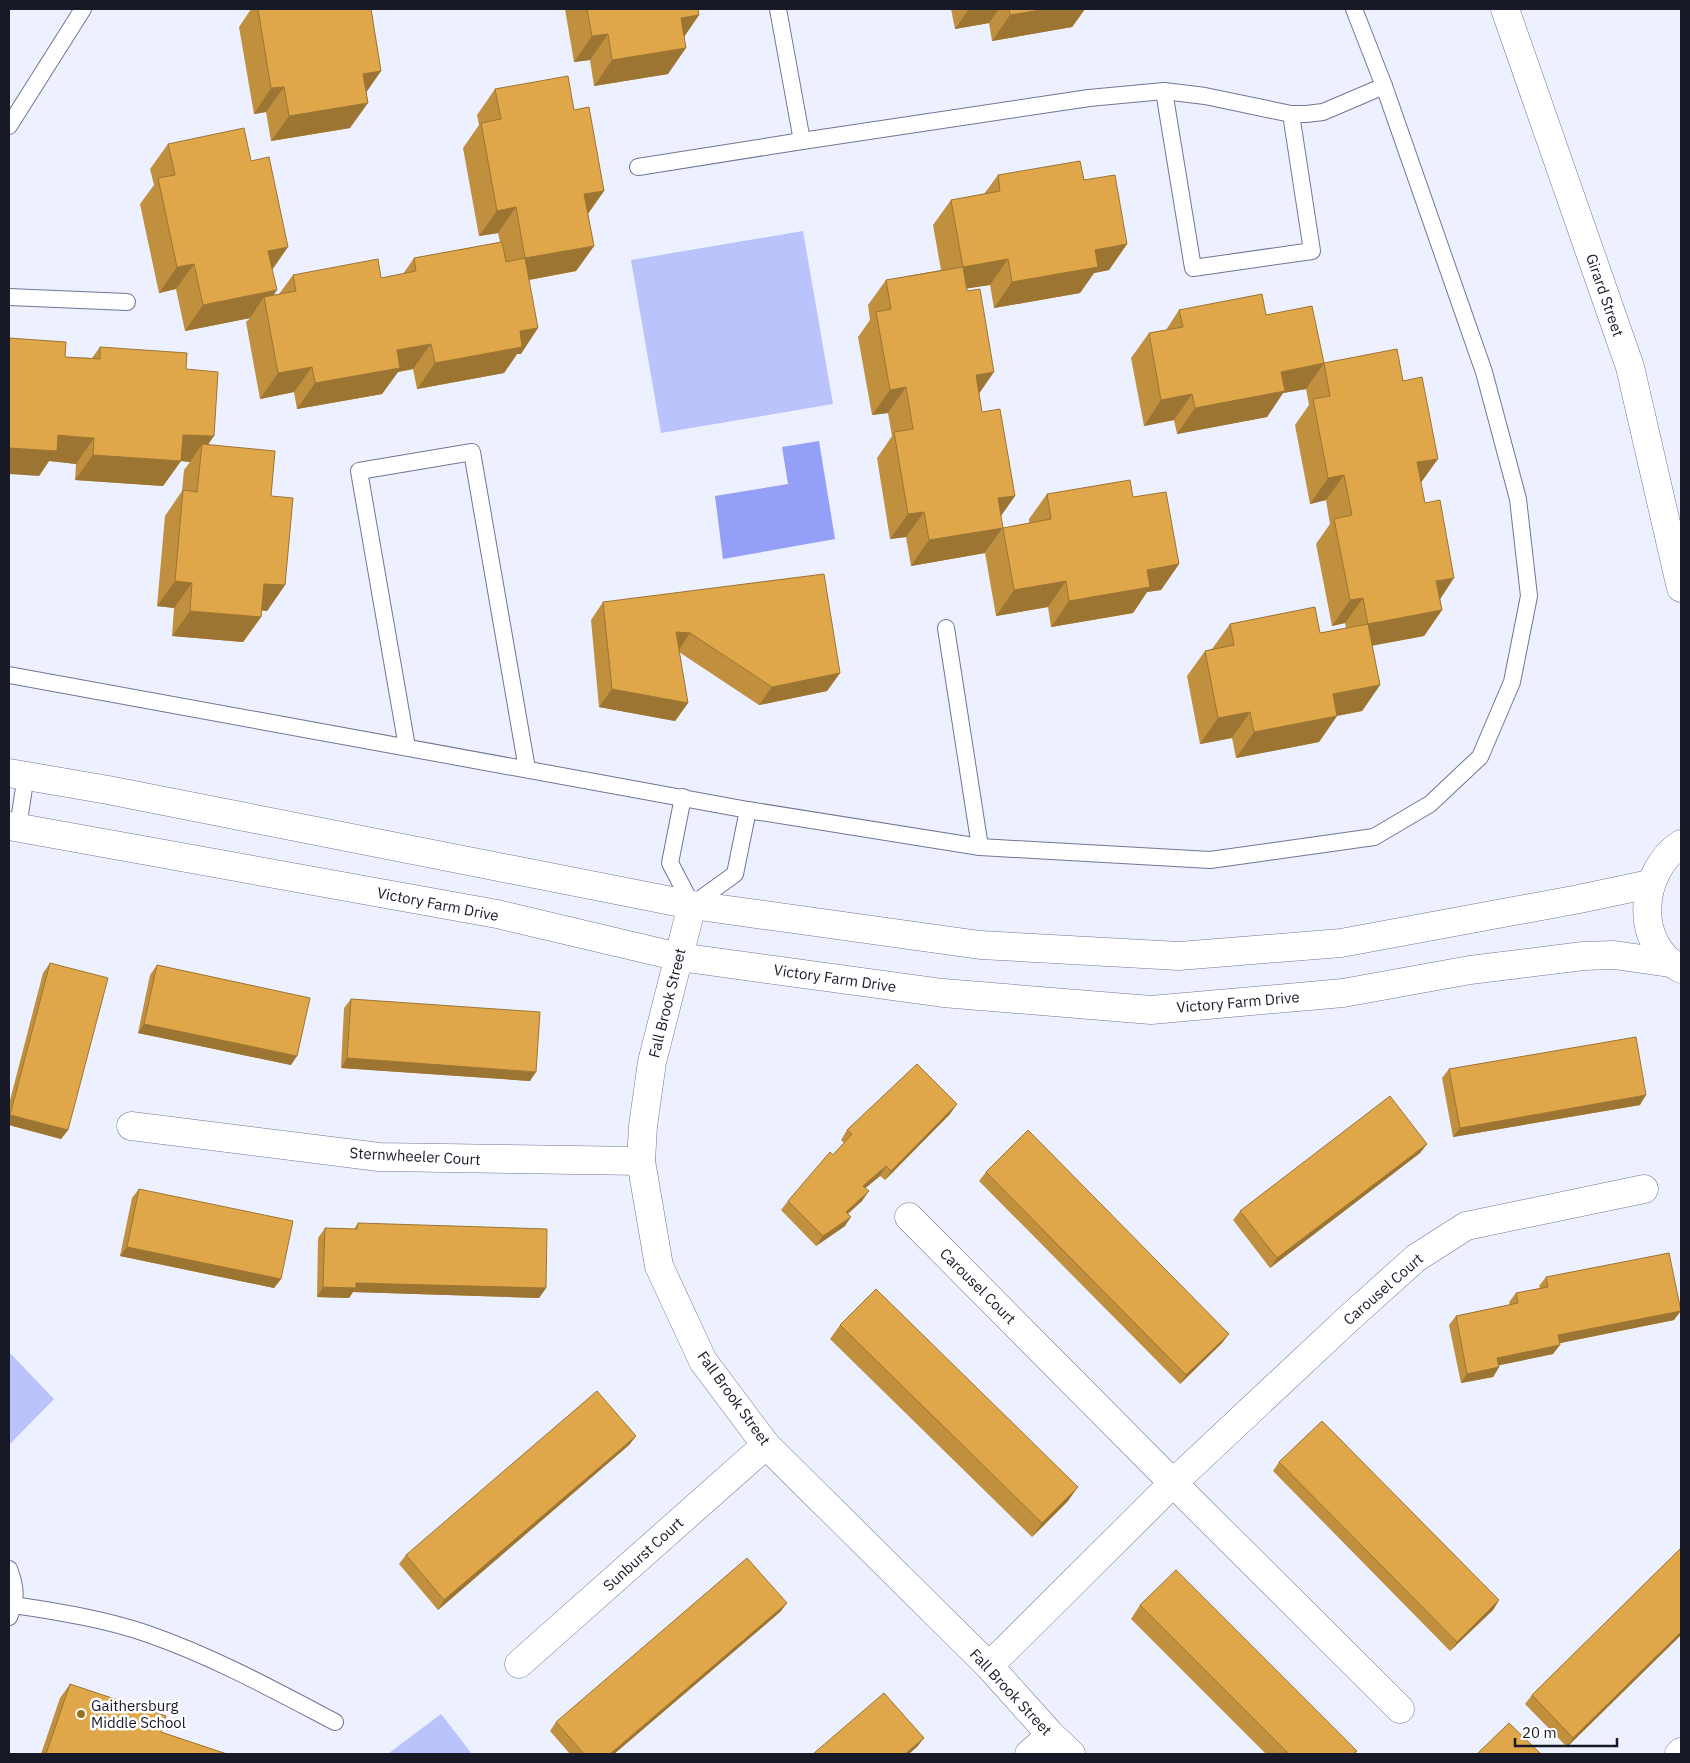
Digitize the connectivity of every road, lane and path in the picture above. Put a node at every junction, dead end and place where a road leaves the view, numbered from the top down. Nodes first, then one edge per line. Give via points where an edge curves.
1 (83, 9) edge
2 (778, 9) edge
3 (1354, 9) edge
4 (1505, 9) edge
5 (1384, 86) junction
6 (1164, 90) junction
7 (1290, 114) junction
8 (9, 126) edge
9 (802, 140) junction
10 (638, 167) dead end
11 (9, 297) edge
12 (126, 302) dead end
13 (1681, 588) edge
14 (946, 628) dead end
15 (9, 675) edge
16 (407, 747) junction
17 (528, 768) junction
18 (17, 774) edge
19 (683, 798) junction
20 (748, 810) junction
21 (13, 826) edge
22 (1681, 842) edge
23 (980, 847) junction
24 (1650, 884) junction
25 (692, 905) junction
26 (679, 957) junction
27 (1676, 966) edge
28 (131, 1126) dead end
29 (641, 1162) junction
30 (1644, 1189) dead end
31 (909, 1217) dead end
32 (766, 1445) junction
33 (1173, 1483) junction
34 (9, 1569) edge
35 (12, 1611) edge
36 (519, 1664) dead end
37 (989, 1666) junction
38 (1400, 1709) dead end
39 (335, 1722) dead end
40 (1051, 1735) junction
41 (1029, 1754) edge
42 (1071, 1754) edge

1 - 8 lane
2 - 9 lane
3 - 5 lane
4 - 13 street, Girard Street via 1630,367
5 - 7 lane via 1323,112
5 - 23 lane via 1484,372 1518,499 1529,596 1512,682 1480,757 1430,804 1374,837 1210,860
6 - 7 lane
6 - 7 lane via 1193,268 1312,251
6 - 9 lane
9 - 10 lane
11 - 12 lane
14 - 23 lane
15 - 16 lane
16 - 17 lane
16 - 17 lane via 359,471 472,452
17 - 19 lane
18 - 21 lane
18 - 25 street
19 - 20 lane
19 - 25 lane via 670,863
20 - 23 lane
20 - 25 lane via 735,874
21 - 26 street, Victory Farm Drive via 497,914
22 - 24 street via 1662,862
24 - 25 street via 1341,943 1179,956 980,945
24 - 27 street via 1646,906 1649,926 1657,946
25 - 26 street, Fall Brook Street
26 - 27 street, Victory Farm Drive via 944,993 1150,1010 1343,993 1470,970 1583,956 1614,955
26 - 29 street, Fall Brook Street via 652,1062
28 - 29 street, Sternwheeler Court via 379,1157
29 - 32 street, Fall Brook Street via 659,1266 703,1361
30 - 33 street, Carousel Court via 1466,1226 1409,1264
31 - 33 street, Carousel Court
32 - 36 street, Sunburst Court
32 - 37 street, Fall Brook Street
33 - 37 street, Carousel Court
33 - 38 street, Carousel Court
34 - 35 lane via 15,1584
35 - 39 lane via 74,1614 148,1634 250,1676
37 - 40 street, Fall Brook Street
40 - 41 street
40 - 42 street, Fall Brook Street

